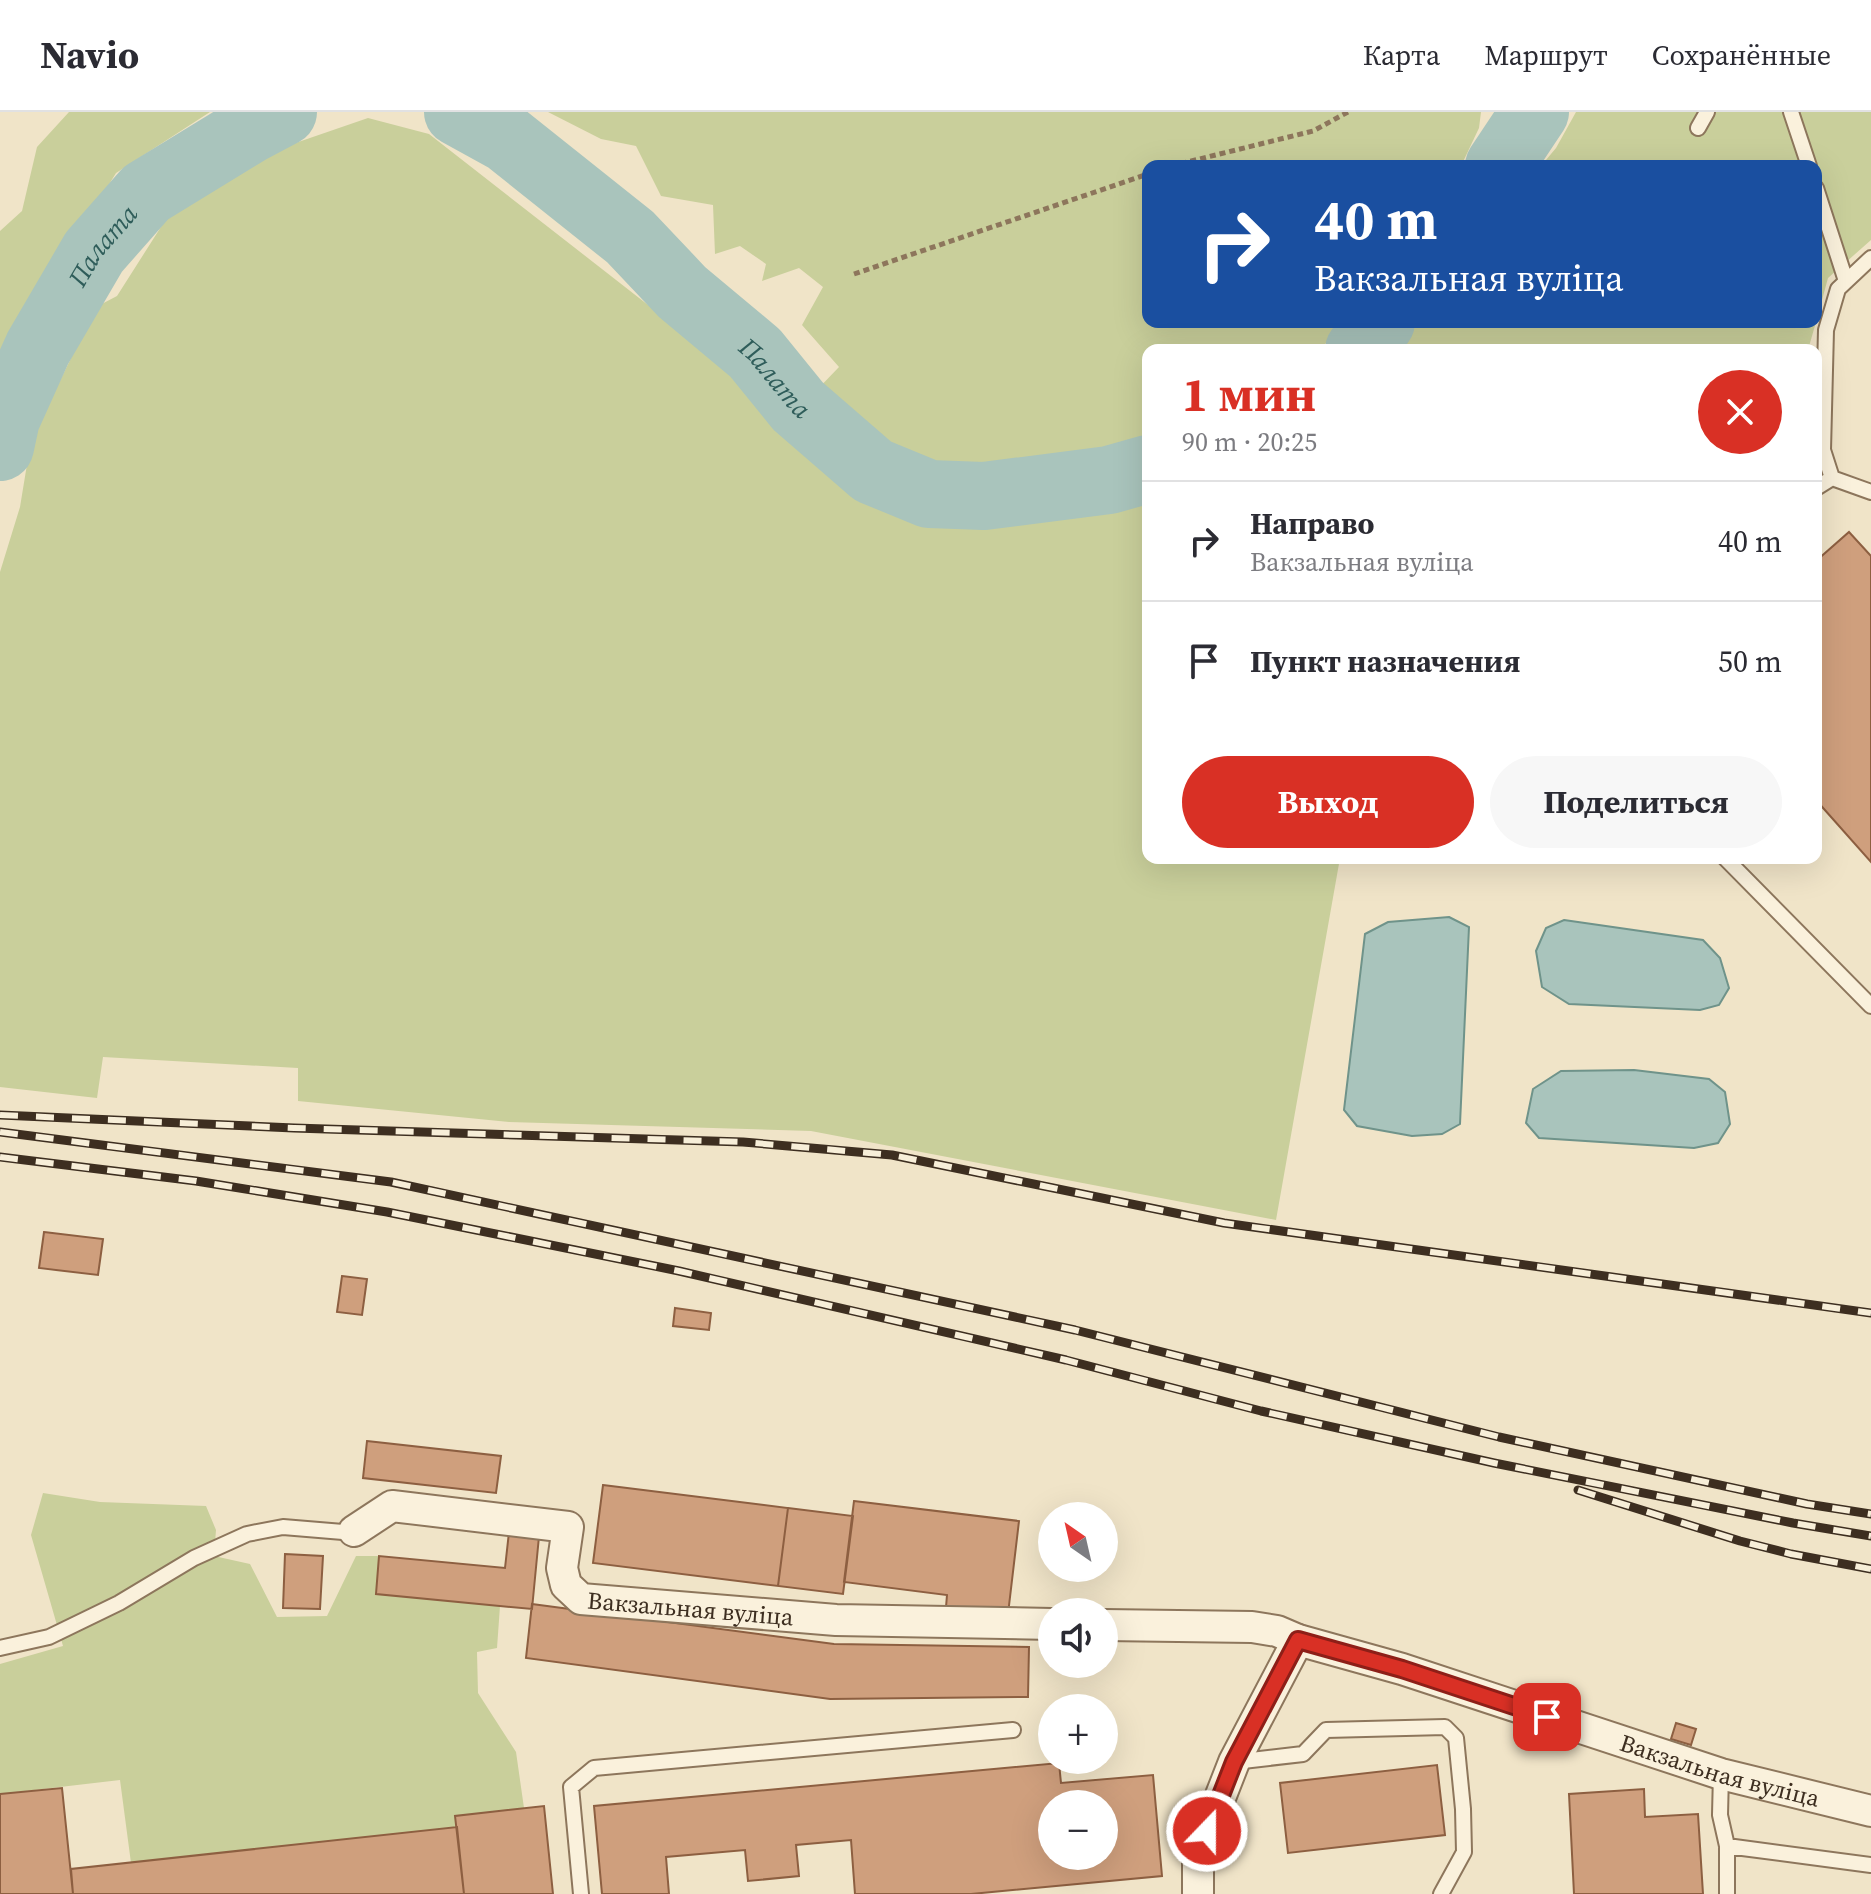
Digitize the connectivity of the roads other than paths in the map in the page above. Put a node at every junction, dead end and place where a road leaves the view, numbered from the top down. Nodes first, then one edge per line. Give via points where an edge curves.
1 (1707, 112) edge
2 (1791, 112) edge
3 (1698, 128) dead end
4 (1807, 160) edge
5 (1822, 207) edge
6 (1871, 258) edge
7 (1846, 281) junction
8 (1832, 478) junction
9 (1822, 484) edge
10 (1871, 492) edge
11 (1731, 864) edge
12 (1871, 1006) edge
13 (354, 1531) joint
14 (1038, 1624) edge
15 (1118, 1625) edge
16 (1298, 1640) junction
17 (0, 1648) edge
18 (1013, 1730) dead end
19 (1234, 1762) junction
20 (1721, 1774) junction
21 (1871, 1811) edge
22 (1727, 1846) junction
23 (1871, 1865) edge
24 (581, 1894) edge
25 (1198, 1894) edge
26 (1441, 1894) edge
27 (1727, 1894) edge

1 - 3 lane
2 - 4 lane
5 - 7 lane
6 - 7 lane
7 - 8 lane via 1838,289 1826,330 1823,450
8 - 9 lane
8 - 10 lane
11 - 12 lane
13 - 14 street, Вакзальная вуліца via 392,1506 568,1527 562,1568 566,1585 581,1599 836,1620
13 - 17 lane via 283,1527 247,1534 49,1637
15 - 16 street, Вакзальная вуліца via 1252,1627
16 - 19 street
16 - 20 street, Вакзальная вуліца
18 - 24 lane via 594,1768 571,1787
19 - 25 street via 1198,1854
19 - 26 lane via 1303,1754 1326,1730 1445,1727 1456,1738 1464,1852
20 - 21 street, Вакзальная вуліца
20 - 22 lane via 1720,1815
22 - 23 lane
22 - 27 lane

